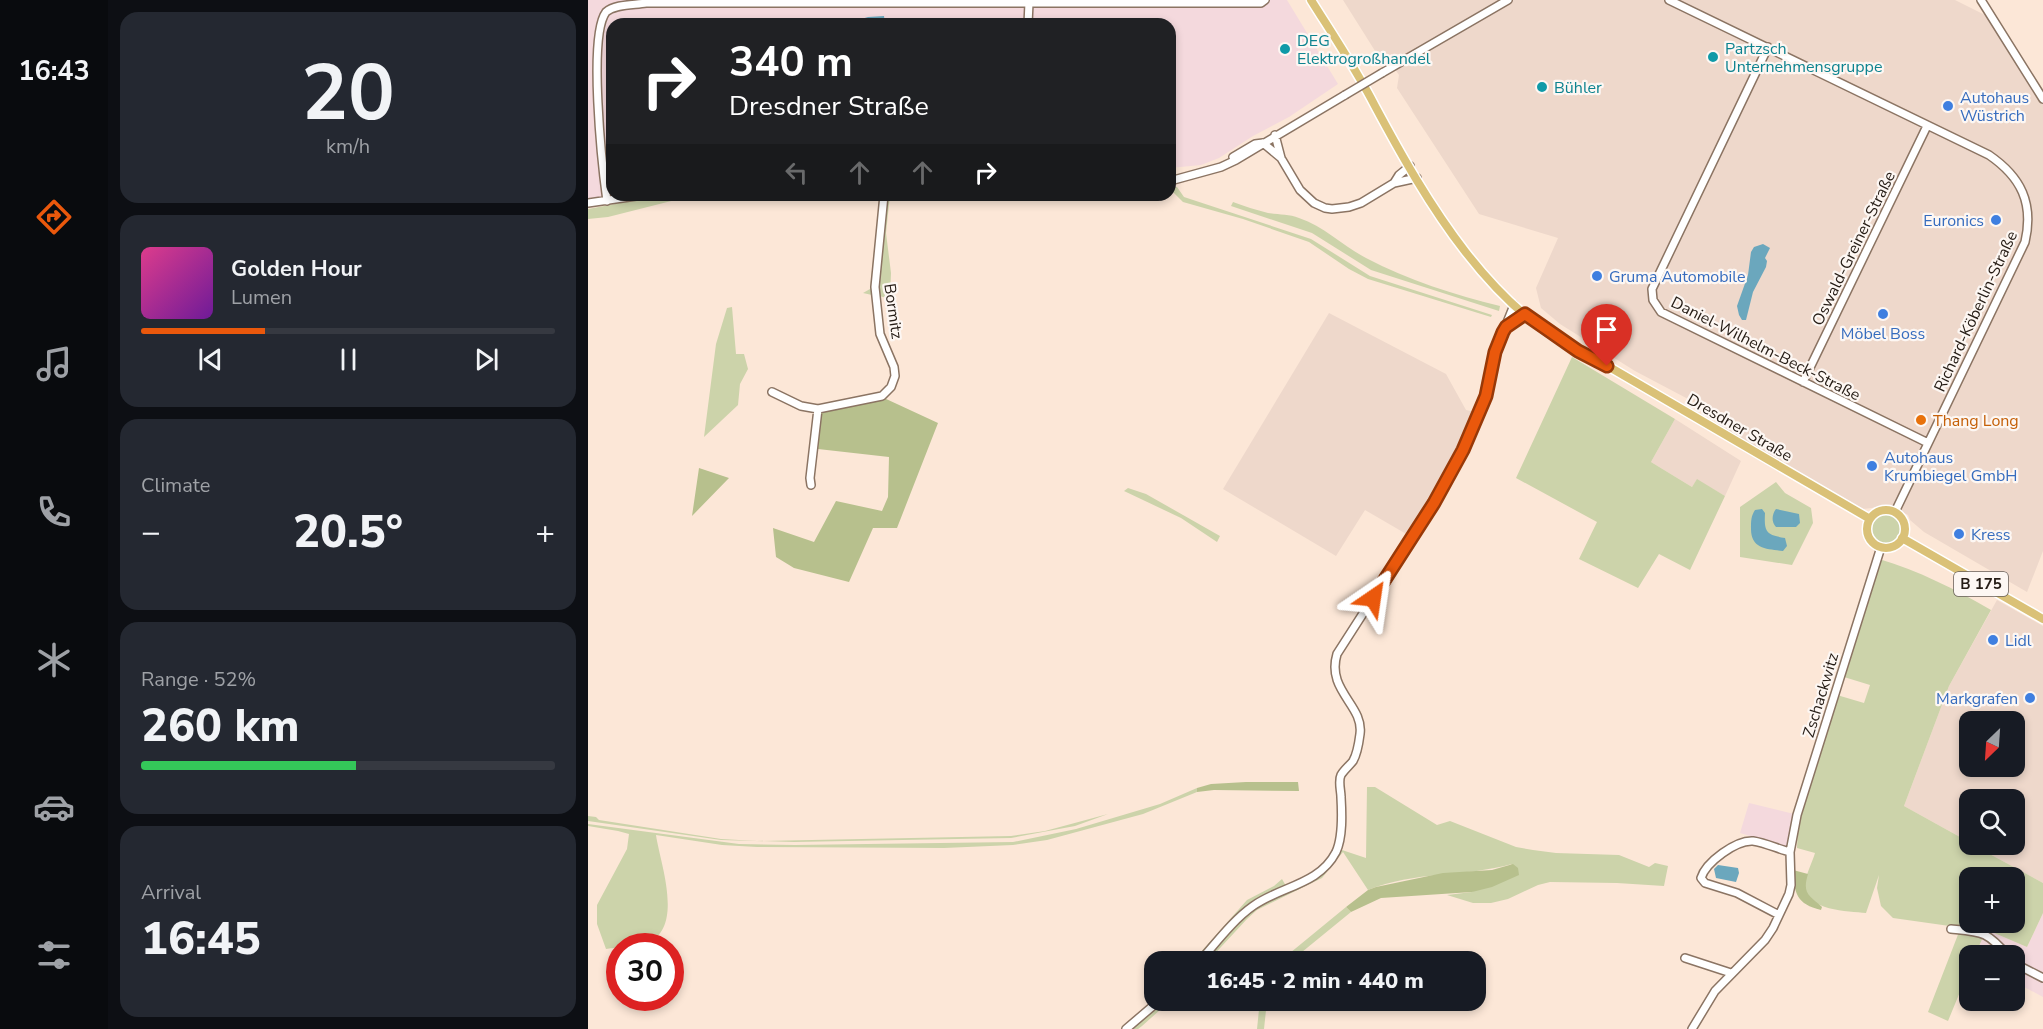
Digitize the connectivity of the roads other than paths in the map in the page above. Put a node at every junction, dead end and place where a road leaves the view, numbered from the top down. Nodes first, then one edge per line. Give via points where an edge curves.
1 (1265, 0) edge
2 (1311, 0) edge
3 (1508, 0) edge
4 (1669, 0) edge
5 (1981, 0) edge
6 (1241, 1) edge
7 (1029, 3) junction
8 (1028, 18) edge
9 (1768, 47) junction
10 (2043, 99) edge
11 (1927, 126) junction
12 (1275, 135) junction
13 (1263, 143) junction
14 (1281, 158) junction
15 (1410, 166) junction
16 (1417, 178) junction
17 (1176, 179) edge
18 (1394, 183) junction
19 (606, 194) edge
20 (607, 201) edge
21 (883, 201) edge
22 (588, 203) edge
23 (1514, 305) junction
24 (1525, 314) junction
25 (1506, 327) junction
26 (1803, 382) junction
27 (772, 392) dead end
28 (818, 409) junction
29 (1928, 443) junction
30 (811, 485) dead end
31 (1895, 512) junction
32 (1870, 519) junction
33 (1902, 538) junction
34 (1881, 547) junction
35 (2043, 619) edge
36 (1790, 852) junction
37 (1779, 915) junction
38 (1952, 929) dead end
39 (1999, 945) edge
40 (1210, 951) edge
41 (1685, 958) dead end
42 (2025, 969) edge
43 (1731, 973) junction
44 (2043, 978) edge
45 (1147, 1011) edge
46 (1126, 1029) edge
47 (1692, 1029) edge

1 - 6 street
2 - 15 main road, Dresdner Straße via 1407,154
3 - 12 street, bridge
4 - 9 street, Richard-Köberlin-Straße
5 - 10 street
6 - 7 street
7 - 8 street
7 - 19 street via 646,3 605,12 593,40 592,81
9 - 11 street, Richard-Köberlin-Straße
9 - 26 street, Daniel-Wilhelm-Beck-Straße via 1652,289 1653,300 1661,312
11 - 26 street, Oswald-Greiner-Straße
11 - 29 street, Richard-Köberlin-Straße via 1989,155 2013,174 2025,197 2028,223 2022,250
12 - 13 street
12 - 14 street
13 - 14 street
13 - 17 street via 1215,167
14 - 18 street via 1307,198 1332,209 1361,203
15 - 16 main road, Dresdner Straße
15 - 18 street
16 - 18 street
16 - 23 main road, Dresdner Straße via 1473,262
20 - 22 street
21 - 28 street, Bormitz via 875,287 880,334 894,368 894,381 882,396
23 - 24 main road, Dresdner Straße
23 - 25 street
24 - 25 street
24 - 32 main road, Dresdner Straße via 1578,351
25 - 40 street via 1495,352 1482,409 1446,483 1337,654 1335,667 1340,686 1361,724 1354,759 1341,775 1341,826 1335,852 1311,878 1254,905
26 - 29 street, Daniel-Wilhelm-Beck-Straße
27 - 28 street, Bormitz via 801,406
28 - 30 street
29 - 31 street, Richard-Köberlin-Straße
31 - 32 main road via 1881,511
31 - 33 main road via 1903,521
32 - 34 main road via 1869,537
33 - 34 main road via 1893,546
33 - 35 main road, B 175
34 - 36 street, Zschackwitz via 1800,804
36 - 37 street, Zschackwitz via 1791,885
36 - 37 street via 1755,841 1743,843 1711,862 1701,878
37 - 43 street, Zschackwitz via 1765,940
38 - 39 street via 1984,933
41 - 43 street
42 - 44 street
43 - 47 street, Zschackwitz via 1706,1002
45 - 46 street

